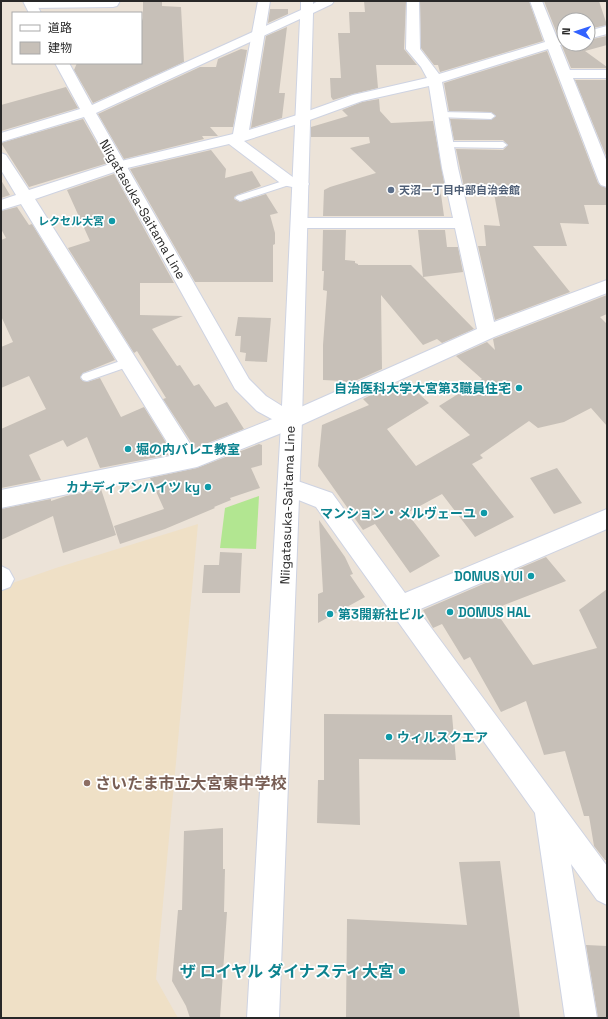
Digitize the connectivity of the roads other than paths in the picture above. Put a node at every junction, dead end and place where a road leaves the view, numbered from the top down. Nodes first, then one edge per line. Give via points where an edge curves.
1 (114, 1) edge
2 (264, 1) edge
3 (328, 1) edge
4 (413, 1) edge
5 (536, 1) edge
6 (32, 6) edge
7 (306, 6) edge
8 (607, 30) edge
9 (596, 33) edge
10 (258, 35) junction
11 (596, 36) edge
12 (556, 38) edge
13 (607, 42) edge
14 (556, 43) edge
15 (560, 52) edge
16 (63, 64) edge
17 (565, 74) junction
18 (607, 74) edge
19 (435, 80) junction
20 (87, 111) junction
21 (441, 115) junction
22 (491, 116) dead end
23 (302, 118) junction
24 (1, 138) edge
25 (236, 138) junction
26 (446, 144) junction
27 (504, 145) dead end
28 (1, 158) edge
29 (118, 166) junction
30 (607, 182) edge
31 (295, 183) junction
32 (25, 197) junction
33 (240, 198) dead end
34 (1, 204) edge
35 (299, 223) junction
36 (462, 223) junction
37 (607, 286) edge
38 (487, 332) junction
39 (128, 362) junction
40 (87, 377) dead end
41 (292, 420) junction
42 (190, 460) junction
43 (289, 487) junction
44 (1, 499) edge
45 (607, 518) edge
46 (400, 606) junction
47 (548, 808) junction
48 (607, 890) edge
49 (263, 1018) edge
50 (581, 1018) edge

1 - 6 street
2 - 10 street
3 - 7 street
4 - 19 street via 413,50
5 - 12 street
7 - 10 street
7 - 23 street
8 - 9 street
10 - 20 street
10 - 25 street
11 - 13 street
14 - 19 street
15 - 17 street
16 - 20 street, Niigatasuka-Saitama Line
17 - 18 street
17 - 30 street
19 - 21 street
19 - 23 street via 358,98
20 - 24 street
20 - 29 street, Niigatasuka-Saitama Line
21 - 22 lane
21 - 26 street
23 - 25 street
23 - 31 street
25 - 29 street
25 - 31 street
26 - 27 lane
26 - 36 street
28 - 32 street
29 - 32 street
29 - 41 street, Niigatasuka-Saitama Line via 242,384 255,400 266,408
31 - 33 lane
31 - 35 street
32 - 34 street
32 - 39 street
35 - 36 street
35 - 41 street
36 - 38 street
37 - 38 street
38 - 41 street
39 - 40 lane
39 - 42 street
41 - 42 street
41 - 43 street, Niigatasuka-Saitama Line
42 - 44 street
43 - 46 street via 324,500
43 - 49 street, Niigatasuka-Saitama Line
45 - 46 street
46 - 47 street
47 - 48 street
47 - 50 street

